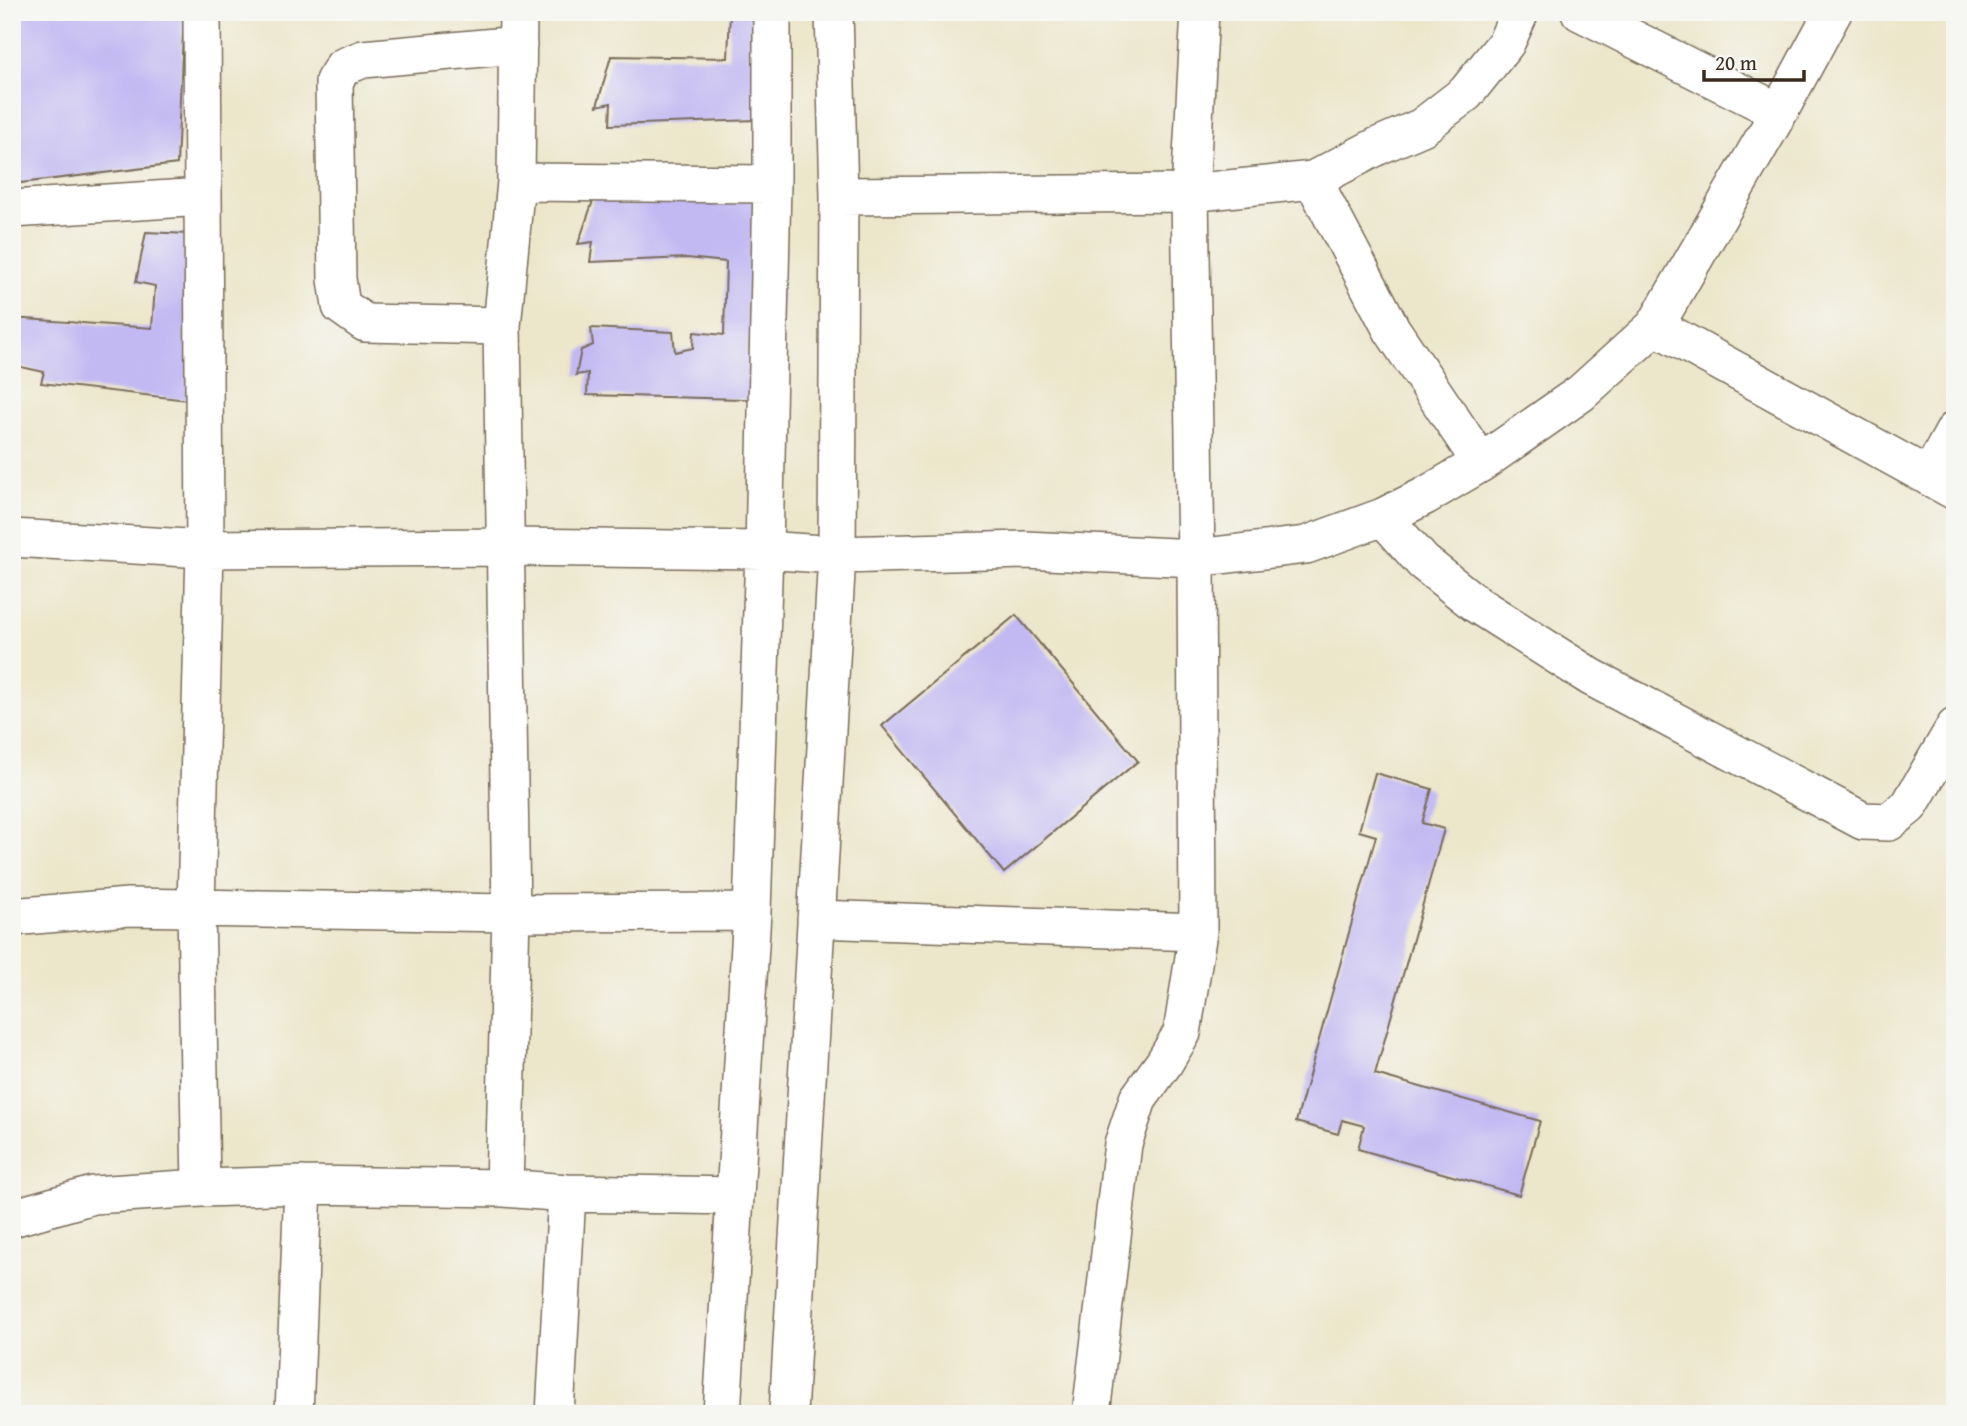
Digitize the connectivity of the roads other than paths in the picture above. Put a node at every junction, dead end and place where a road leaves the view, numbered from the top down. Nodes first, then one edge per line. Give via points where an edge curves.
1 (202, 12) edge
2 (772, 12) edge
3 (834, 12) edge
4 (1200, 12) edge
5 (1520, 12) edge
6 (1580, 12) edge
7 (1833, 12) edge
8 (518, 29) edge
9 (1779, 112) junction
10 (1313, 180) junction
11 (516, 181) junction
12 (772, 184) junction
13 (1190, 193) junction
14 (839, 196) junction
15 (203, 197) junction
16 (12, 209) edge
17 (502, 326) junction
18 (1655, 326) junction
19 (1955, 430) edge
20 (1480, 463) junction
21 (1942, 484) edge
22 (1383, 517) junction
23 (12, 538) edge
24 (506, 547) junction
25 (205, 549) junction
26 (764, 550) junction
27 (837, 555) junction
28 (1196, 558) junction
29 (1955, 727) edge
30 (196, 907) junction
31 (752, 912) junction
32 (511, 913) junction
33 (12, 917) edge
34 (816, 919) junction
35 (1198, 932) junction
36 (303, 1185) junction
37 (201, 1188) junction
38 (504, 1188) junction
39 (567, 1193) junction
40 (735, 1196) junction
41 (12, 1218) edge
42 (294, 1414) edge
43 (555, 1414) edge
44 (722, 1414) edge
45 (788, 1414) edge
46 (1091, 1414) edge

1 - 15 street
2 - 12 street
3 - 14 street
4 - 13 street
5 - 10 street via 1506,43 1466,93 1422,127
6 - 9 street
7 - 9 street
8 - 11 street
8 - 17 street via 363,60 343,66 334,81 341,306 365,323
9 - 18 street
10 - 13 street
10 - 20 street via 1392,330
11 - 12 street
11 - 17 street
12 - 26 street
13 - 14 street
13 - 28 street
14 - 27 street
15 - 16 street
15 - 25 street
17 - 24 street
18 - 20 street via 1581,393
18 - 21 street
19 - 21 street
20 - 22 street
22 - 28 street via 1306,545
22 - 29 street via 1423,562 1488,612 1591,677 1863,821 1889,822 1909,806
23 - 25 street
24 - 25 street
24 - 26 street
24 - 32 street
25 - 30 street
26 - 27 street
26 - 31 street
27 - 28 street via 1025,550
27 - 34 street
28 - 35 street
30 - 32 street
30 - 33 street via 128,907
30 - 37 street
31 - 32 street
31 - 40 street
32 - 38 street
34 - 35 street
34 - 45 street
35 - 46 street via 1182,1032 1138,1099 1123,1144
36 - 37 street
36 - 38 street
36 - 42 street
37 - 41 street via 93,1195
38 - 39 street
39 - 40 street
39 - 43 street
40 - 44 street

